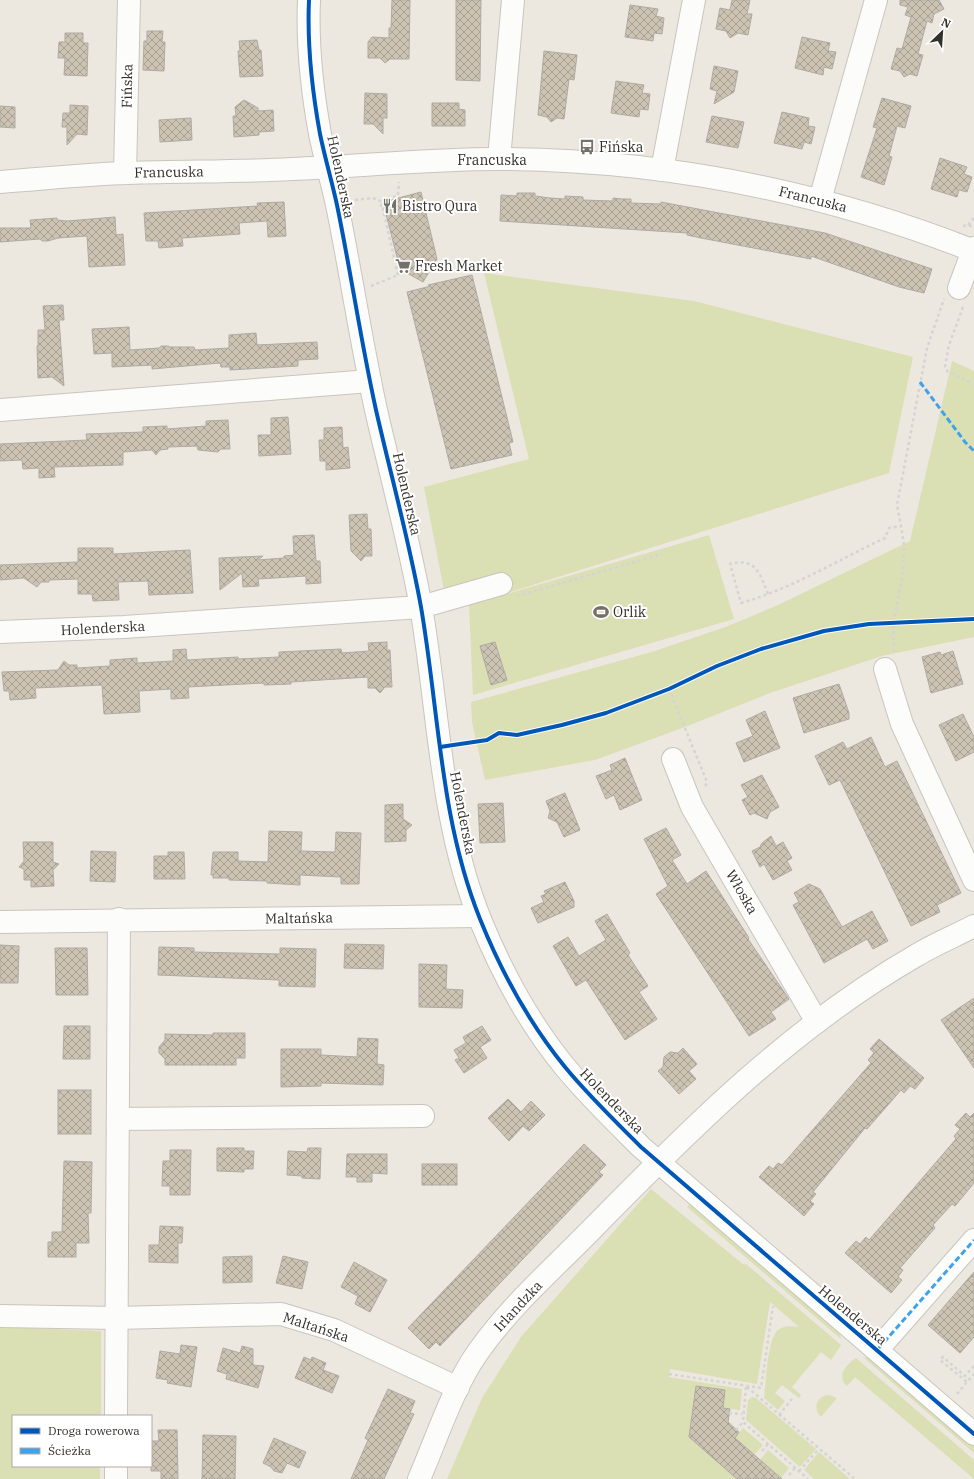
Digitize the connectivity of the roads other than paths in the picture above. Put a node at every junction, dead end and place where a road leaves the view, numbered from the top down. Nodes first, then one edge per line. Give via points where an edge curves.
1 (129, 0) edge
2 (309, 0) edge
3 (513, 0) edge
4 (694, 0) edge
5 (876, 0) edge
6 (499, 159) junction
7 (327, 166) junction
8 (662, 170) junction
9 (125, 173) junction
10 (0, 182) edge
11 (820, 200) junction
12 (974, 250) edge
13 (957, 294) road end
14 (370, 380) junction
15 (0, 410) edge
16 (508, 591) road end
17 (421, 607) junction
18 (0, 632) edge
19 (885, 668) road end
20 (673, 759) dead end
21 (974, 880) edge
22 (478, 916) junction
23 (119, 919) junction
24 (0, 922) edge
25 (974, 926) edge
26 (817, 1022) junction
27 (423, 1116) dead end
28 (118, 1119) junction
29 (659, 1163) junction
30 (974, 1240) edge
31 (0, 1316) edge
32 (116, 1318) junction
33 (878, 1349) junction
34 (458, 1388) junction
35 (116, 1415) edge
36 (974, 1434) edge
37 (116, 1467) edge
38 (116, 1479) edge
39 (420, 1479) edge

1 - 9 street, Fińska
2 - 7 street, Holenderska via 309,44 314,94
3 - 6 street
4 - 8 street
5 - 11 street
6 - 7 street, Francuska
6 - 8 street, Francuska via 600,163
7 - 9 street, Francuska
7 - 14 street, Holenderska
8 - 11 street, Francuska via 737,182
9 - 10 street, Francuska
11 - 12 street, Francuska via 895,222
12 - 13 street
14 - 15 street
14 - 17 street, Holenderska
16 - 17 street
17 - 18 street, Holenderska via 124,628
17 - 22 street, Holenderska via 448,800 459,854
19 - 21 street via 902,724
20 - 26 street, Włoska via 692,807
22 - 23 street, Maltańska
22 - 29 street, Holenderska via 513,989 564,1065 593,1099
23 - 24 street, Maltańska
23 - 28 street
25 - 26 street via 918,954 862,989
26 - 29 street via 749,1077
27 - 28 street
28 - 32 street
29 - 33 street, Holenderska
29 - 34 street, Irlandzka via 502,1322 477,1353
30 - 33 street
31 - 32 street, Maltańska
32 - 34 street, Maltańska via 281,1314 334,1330
32 - 35 street
33 - 36 street, Holenderska
34 - 39 street, Irlandzka
37 - 38 street

